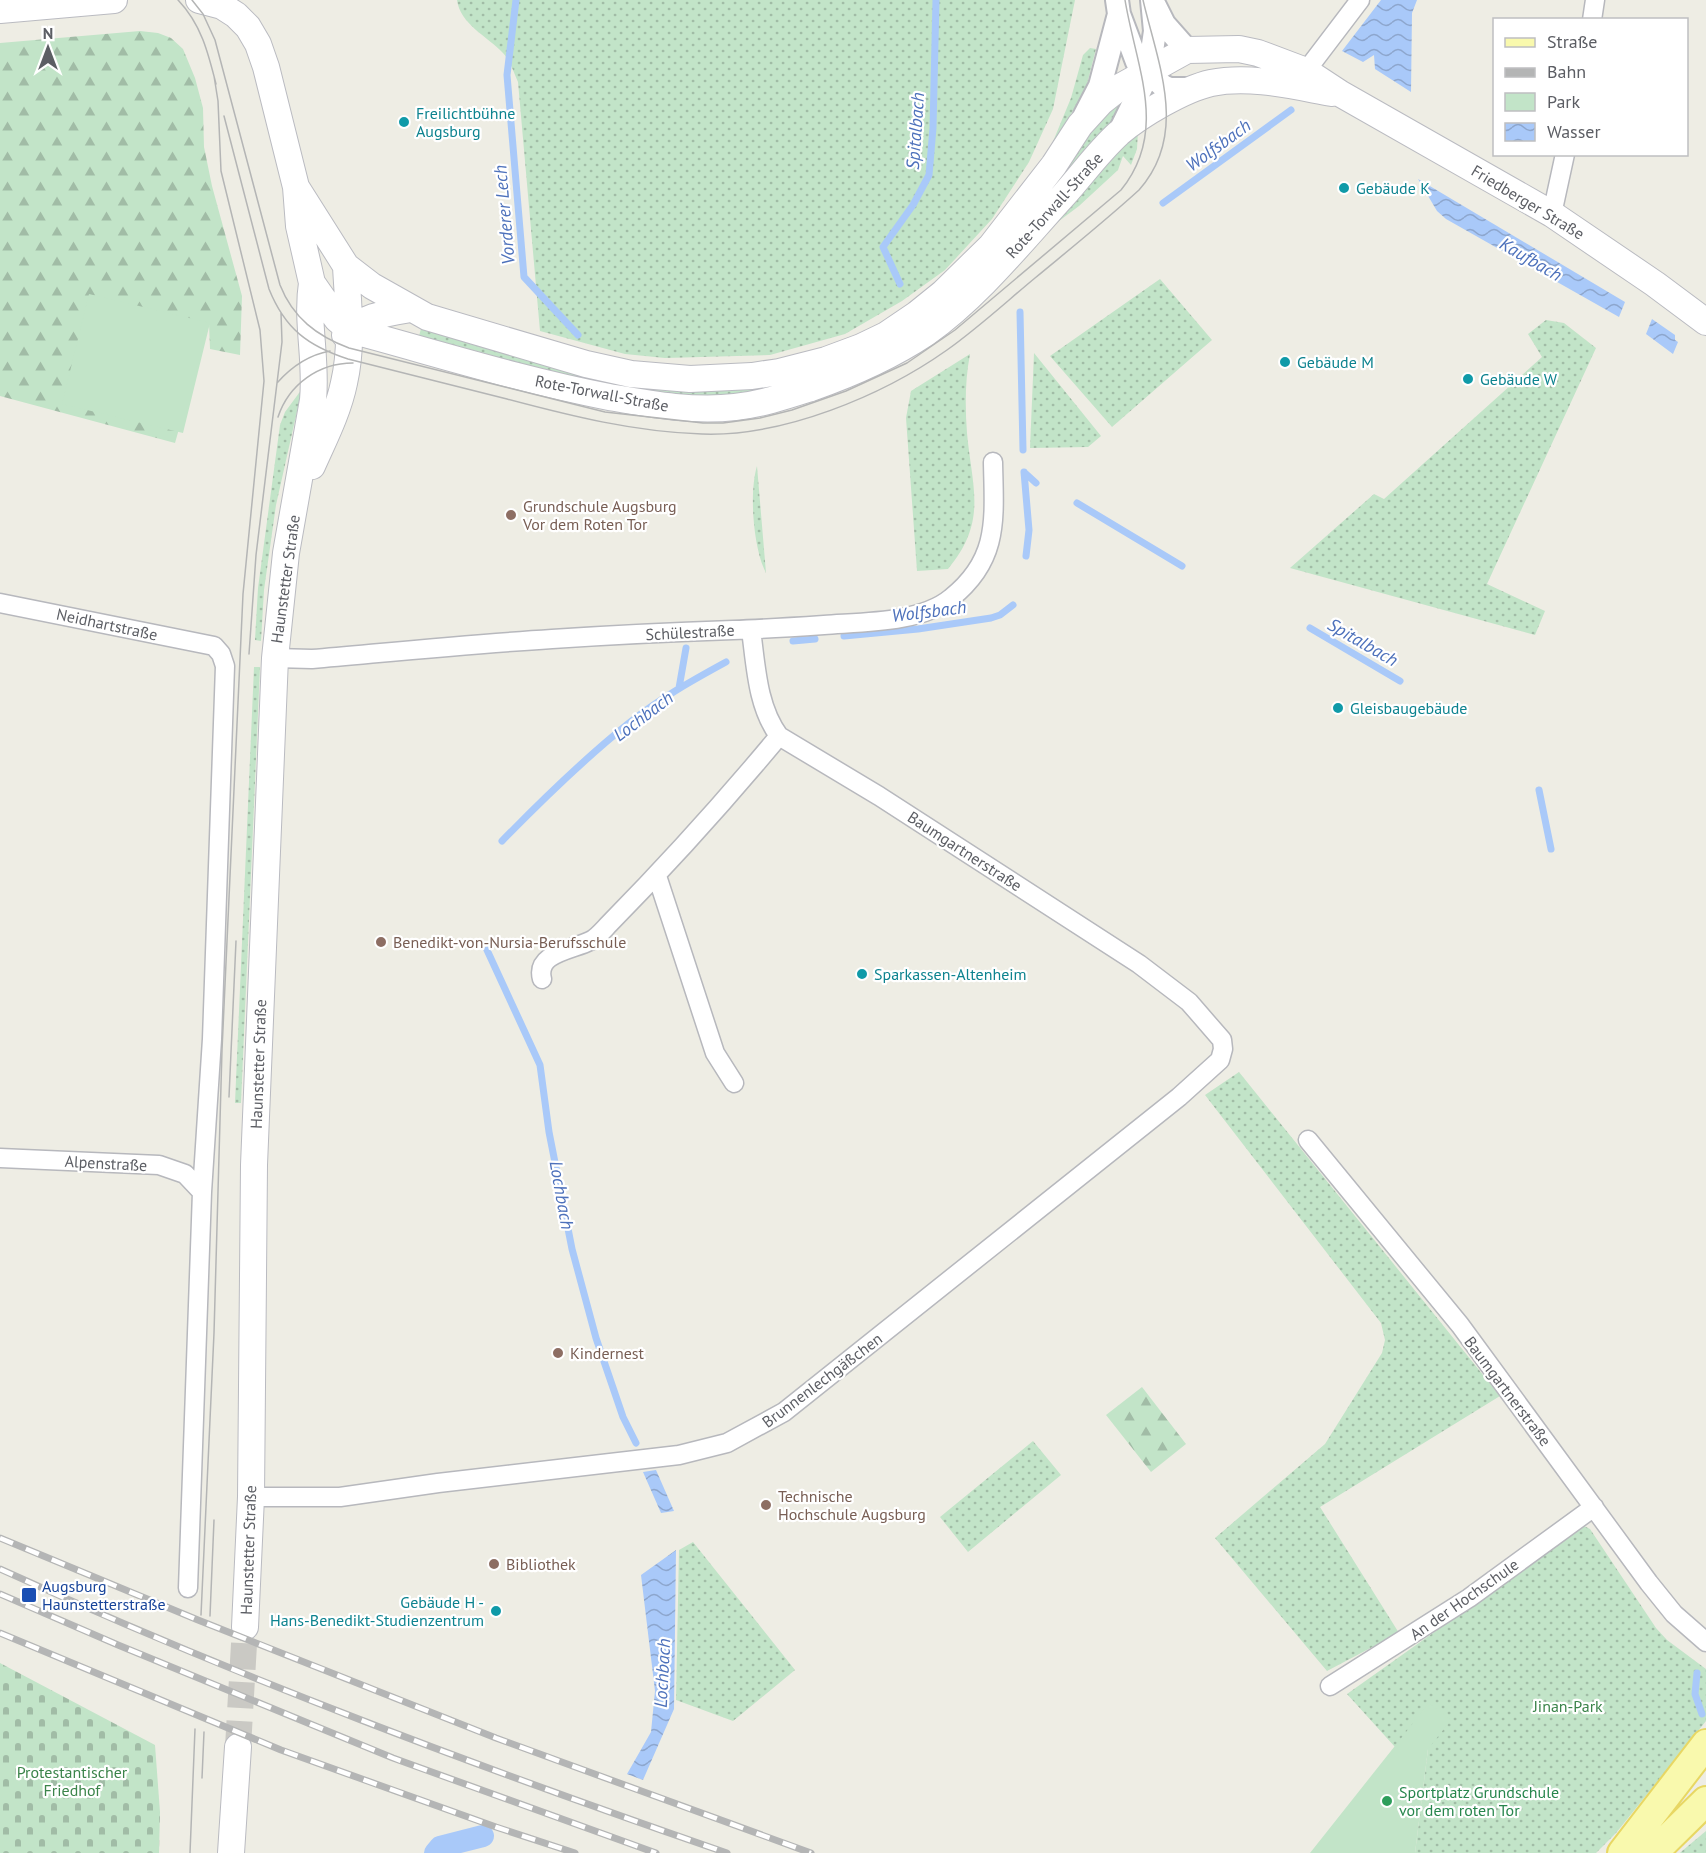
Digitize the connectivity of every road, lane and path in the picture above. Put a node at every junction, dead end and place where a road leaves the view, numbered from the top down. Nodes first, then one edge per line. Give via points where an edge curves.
1 (114, 0) edge
2 (1152, 0) edge
3 (1360, 0) edge
4 (1595, 0) edge
5 (216, 2) edge
6 (1118, 7) edge
7 (0, 10) edge
8 (1592, 18) edge
9 (1187, 50) junction
10 (1306, 71) junction
11 (1149, 72) junction
12 (1190, 89) junction
13 (1341, 94) junction
14 (1080, 125) junction
15 (1119, 132) junction
16 (1565, 156) edge
17 (296, 187) junction
18 (1552, 214) junction
19 (346, 266) junction
20 (312, 283) junction
21 (411, 309) junction
22 (1706, 322) edge
23 (350, 330) junction
24 (316, 377) junction
25 (993, 462) dead end
26 (296, 503) junction
27 (0, 603) edge
28 (752, 630) junction
29 (274, 658) junction
30 (779, 736) junction
31 (657, 876) junction
32 (542, 979) dead end
33 (1223, 1049) joint
34 (734, 1083) dead end
35 (1308, 1140) dead end
36 (0, 1158) edge
37 (202, 1192) junction
38 (250, 1497) junction
39 (1594, 1507) junction
40 (188, 1588) dead end
41 (245, 1627) tunnel mouth
42 (1706, 1642) edge
43 (1330, 1686) dead end
44 (1706, 1744) edge
45 (238, 1747) tunnel mouth
46 (1706, 1800) edge
47 (231, 1853) edge
48 (1622, 1853) edge
49 (1653, 1853) edge

1 - 7 main road
2 - 9 street via 1164,24
2 - 11 street via 1155,31
3 - 10 street
4 - 8 street
5 - 17 main road, Rote-Torwall-Straße via 236,15 258,44
6 - 11 street via 1137,62
6 - 14 street via 1100,86
9 - 10 main road, Friedberger Straße via 1258,52
9 - 11 main road, Friedberger Straße
10 - 13 main road, Friedberger Straße
11 - 12 street via 1170,88
11 - 14 main road, Friedberger Straße via 1120,87
11 - 15 street
12 - 13 main road, Friedberger Straße via 1213,82 1257,81
12 - 15 main road, Friedberger Straße
13 - 18 main road, Friedberger Straße
14 - 21 main road, Rote-Torwall-Straße via 991,246 943,293 886,334 826,360 779,372 711,379 631,374 524,346
15 - 23 main road, Rote-Torwall-Straße via 981,284 926,332 874,363 764,403 711,408 644,403 541,382
16 - 18 street
17 - 19 main road, Rote-Torwall-Straße
17 - 20 main road, Rote-Torwall-Straße via 299,226
18 - 22 main road, Friedberger Straße
19 - 21 main road, Rote-Torwall-Straße
19 - 23 main road, Rote-Torwall-Straße
20 - 23 main road, Rote-Torwall-Straße via 337,319
20 - 24 main road, Haunstetter Straße via 310,309
21 - 23 main road via 368,318
23 - 24 main road, Haunstetter Straße
23 - 26 main road, Haunstetter Straße via 347,367 336,411
24 - 26 main road, Haunstetter Straße
25 - 28 street, Schülestraße via 994,523 990,547 971,577 950,599 937,607 881,621
26 - 29 main road, Haunstetter Straße
27 - 37 street, Neidhartstraße via 214,646 221,654 225,666 212,1039
28 - 29 street, Schülestraße via 550,639 312,659
28 - 30 street via 760,693
29 - 38 main road, Haunstetter Straße via 254,1165
30 - 31 street
30 - 33 street, Baumgartnerstraße via 1139,964 1189,1002 1222,1040
31 - 32 street via 592,940 549,957 540,971
31 - 34 street via 714,1053
33 - 38 street, Brunnenlechgäßchen via 1220,1060 1179,1097 794,1405 727,1443 679,1455 340,1497
35 - 39 street, Baumgartnerstraße via 1460,1325
36 - 37 street, Alpenstraße via 159,1165 185,1174
37 - 40 street
38 - 41 main road, Haunstetter Straße
39 - 42 street, Baumgartnerstraße via 1648,1583 1674,1614
39 - 43 street, An der Hochschule via 1469,1598
44 - 48 main road
45 - 47 main road
46 - 49 main road

